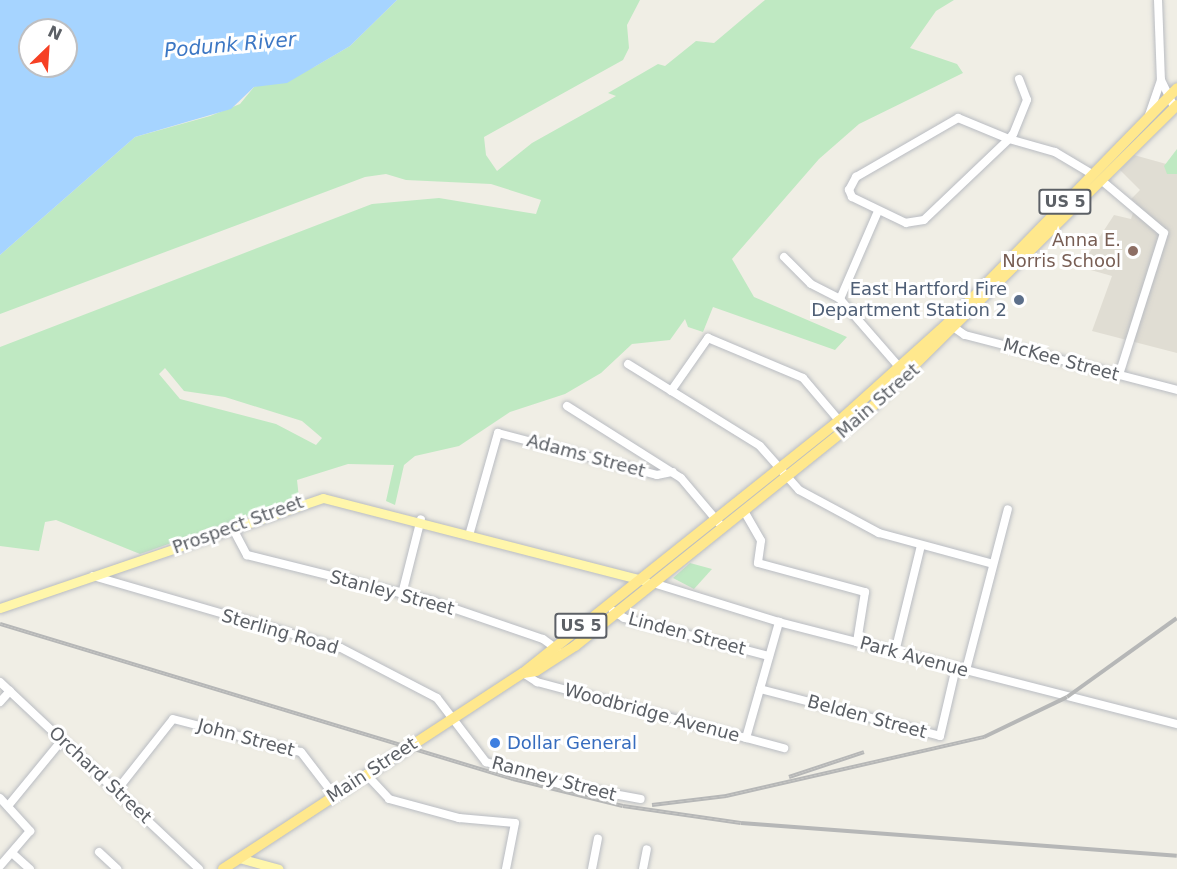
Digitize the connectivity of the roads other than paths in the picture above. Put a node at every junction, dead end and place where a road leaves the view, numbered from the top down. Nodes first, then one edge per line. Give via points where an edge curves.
1 (1158, 0) edge
2 (1018, 79) dead end
3 (1161, 80) junction
4 (1177, 88) edge
5 (1166, 98) junction
6 (1175, 106) edge
7 (1149, 115) junction
8 (1009, 139) junction
9 (1096, 177) junction
10 (878, 211) junction
11 (784, 257) dead end
12 (840, 299) junction
13 (952, 326) junction
14 (628, 364) dead end
15 (900, 368) junction
16 (1119, 375) junction
17 (1177, 390) edge
18 (671, 391) junction
19 (567, 406) dead end
20 (843, 425) junction
21 (673, 472) junction
22 (783, 473) junction
23 (1008, 509) dead end
24 (744, 511) junction
25 (421, 519) junction
26 (720, 524) junction
27 (231, 527) junction
28 (470, 532) junction
29 (921, 545) junction
30 (993, 564) junction
31 (93, 576) junction
32 (642, 580) junction
33 (653, 583) junction
34 (402, 594) junction
35 (0, 608) edge
36 (612, 609) junction
37 (779, 622) junction
38 (857, 642) junction
39 (553, 645) junction
40 (895, 652) junction
41 (561, 655) junction
42 (769, 656) junction
43 (956, 667) junction
44 (966, 670) junction
45 (523, 673) junction
46 (0, 682) edge
47 (760, 689) junction
48 (10, 691) junction
49 (0, 702) edge
50 (453, 717) junction
51 (1177, 724) edge
52 (746, 738) junction
53 (62, 740) junction
54 (784, 748) dead end
55 (366, 774) junction
56 (117, 790) junction
57 (333, 795) junction
58 (0, 798) edge
59 (641, 800) dead end
60 (8, 806) junction
61 (598, 839) dead end
62 (647, 849) dead end
63 (99, 852) dead end
64 (12, 853) junction
65 (238, 858) junction
66 (0, 866) edge
67 (30, 869) edge
68 (117, 869) edge
69 (199, 869) edge
70 (223, 869) edge
71 (279, 869) edge
72 (506, 869) edge
73 (592, 869) edge
74 (643, 869) edge

1 - 3 street, Main Street
2 - 8 street via 1027,100
3 - 5 street, Main Street
3 - 7 street, Main Street
4 - 5 highway, US 5
5 - 6 street, Main Street
5 - 7 highway, US 5
6 - 9 highway, Main Street / US 5
7 - 9 highway, Main Street / US 5
8 - 9 street via 1055,152
8 - 10 street via 924,220 906,223
8 - 10 street via 966,120 950,119 850,182 852,197
9 - 13 highway, Main Street / US 5
9 - 16 street via 1164,233
10 - 12 street
11 - 12 street via 811,284
12 - 15 street
13 - 15 highway, Main Street / US 5
13 - 16 street, McKee Street
13 - 20 highway, Main Street / US 5
14 - 18 street
15 - 20 highway, Main Street / US 5
16 - 17 street, McKee Street
18 - 20 street via 704,339 803,378
18 - 22 street via 760,446
19 - 21 street
20 - 22 highway, Main Street / US 5
21 - 26 street
21 - 28 street, Adams Street via 657,475 498,433
22 - 24 highway, Main Street / US 5
22 - 26 highway, Main Street / US 5
22 - 29 street via 873,531
23 - 30 street
24 - 26 highway, Main Street / US 5
24 - 38 street via 761,541 758,563 865,592
25 - 27 main road, Prospect Street via 323,498
25 - 28 main road, Prospect Street
25 - 34 street
26 - 32 highway, Main Street / US 5
26 - 33 highway, Main Street / US 5
27 - 31 main road, Prospect Street
27 - 34 street, Stanley Street via 247,555
28 - 32 main road, Prospect Street
29 - 30 street
29 - 40 street
30 - 44 street
31 - 35 main road, Prospect Street
31 - 50 street, Sterling Road via 102,583 341,648 437,698
32 - 33 main road, Prospect Street
32 - 36 highway, Main Street / US 5
33 - 36 highway, Main Street / US 5
33 - 37 street, Park Avenue
34 - 39 street, Stanley Street
36 - 39 highway, Main Street / US 5
36 - 41 highway, Main Street / US 5
36 - 42 street, Linden Street
37 - 38 street, Park Avenue
37 - 42 street
38 - 40 street, Park Avenue
39 - 41 street
39 - 45 highway, Main Street / US 5
40 - 43 street, Park Avenue
41 - 45 highway, Main Street / US 5
42 - 47 street
43 - 44 street, Park Avenue
43 - 47 street, Belden Street via 940,736
44 - 51 street, Park Avenue
45 - 50 highway, Main Street / US 5
45 - 52 street, Woodbridge Avenue via 537,682
46 - 48 street, Orchard Street
47 - 52 street
48 - 49 street
48 - 53 street, Orchard Street
50 - 55 highway, Main Street / US 5
50 - 59 street, Ranney Street via 480,757 493,766
52 - 54 street, Woodbridge Avenue
53 - 56 street, Orchard Street
53 - 60 street
55 - 57 highway, Main Street / US 5
55 - 72 street via 389,799 459,818 515,824
56 - 57 street, John Street via 173,719 301,752
56 - 69 street, Orchard Street
57 - 65 highway, Main Street / US 5
58 - 60 street
60 - 64 street via 30,831
61 - 73 street
62 - 74 street
63 - 68 street
64 - 66 street
64 - 67 street
65 - 70 highway, Main Street / US 5
65 - 71 main road

